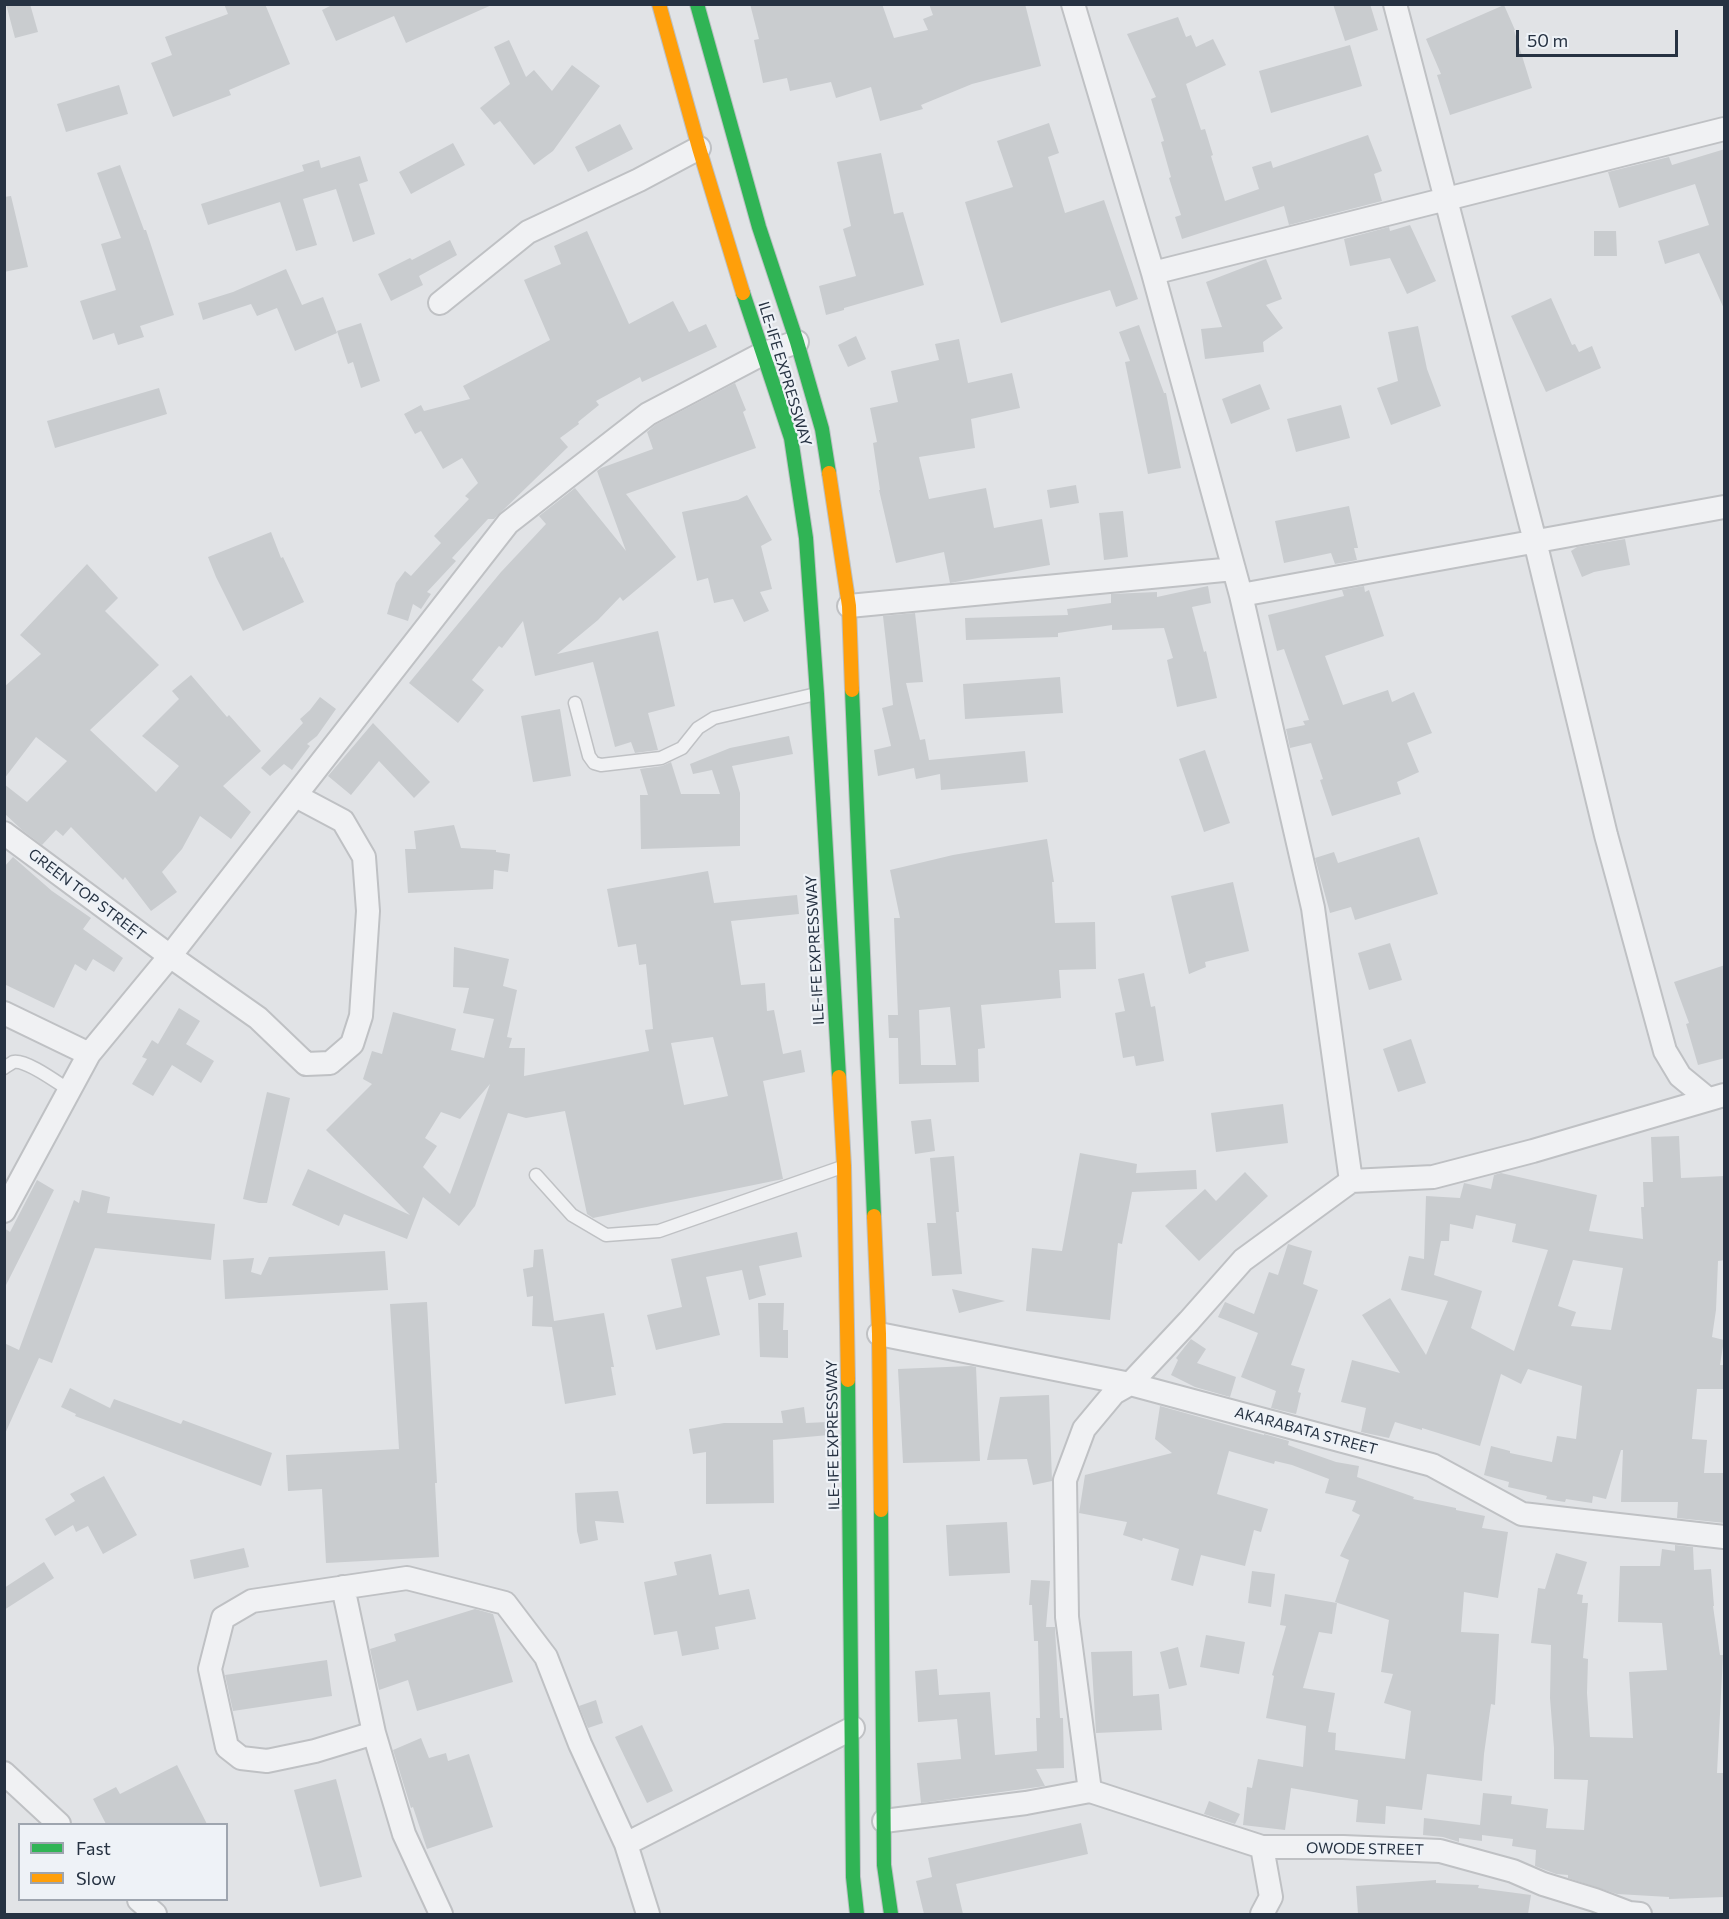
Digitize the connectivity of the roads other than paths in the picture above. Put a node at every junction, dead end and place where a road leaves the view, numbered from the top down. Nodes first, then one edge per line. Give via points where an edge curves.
1 (659, 4) edge
2 (697, 4) edge
3 (1073, 4) edge
4 (1395, 4) edge
5 (1725, 129) edge
6 (699, 148) junction
7 (1446, 199) junction
8 (1152, 273) junction
9 (440, 303) dead end
10 (797, 342) junction
11 (762, 354) junction
12 (1725, 507) edge
13 (1535, 541) junction
14 (1234, 569) junction
15 (1241, 595) junction
16 (849, 606) junction
17 (817, 694) junction
18 (575, 703) dead end
19 (296, 796) junction
20 (4, 833) edge
21 (170, 956) junction
22 (4, 1012) edge
23 (89, 1054) junction
24 (7, 1063) edge
25 (69, 1090) junction
26 (1716, 1097) edge
27 (844, 1166) junction
28 (536, 1175) dead end
29 (1351, 1181) junction
30 (4, 1211) edge
31 (879, 1334) junction
32 (1130, 1384) junction
33 (1725, 1537) edge
34 (343, 1587) junction
35 (853, 1728) junction
36 (374, 1733) junction
37 (4, 1773) edge
38 (1090, 1791) junction
39 (884, 1821) junction
40 (58, 1823) edge
41 (626, 1844) junction
42 (1262, 1847) junction
43 (141, 1901) edge
44 (155, 1914) edge
45 (441, 1914) edge
46 (648, 1914) edge
47 (856, 1914) edge
48 (891, 1914) edge
49 (1262, 1914) edge
50 (1640, 1914) edge

1 - 6 main road, ILE-IFE EXPRESSWAY
2 - 10 main road, ILE-IFE EXPRESSWAY via 759,227
3 - 8 street
4 - 7 street
5 - 7 street
6 - 9 street via 528,232
6 - 11 main road, ILE-IFE EXPRESSWAY
7 - 8 street
7 - 13 street
8 - 14 street
10 - 11 street
10 - 16 main road, ILE-IFE EXPRESSWAY via 822,429
11 - 17 main road, ILE-IFE EXPRESSWAY via 791,438 806,538
11 - 19 street via 648,414 508,523
12 - 13 street
13 - 15 street
13 - 26 street via 1606,835 1665,1051 1680,1076
14 - 15 street
14 - 16 street
15 - 29 street via 1313,908
16 - 31 main road, ILE-IFE EXPRESSWAY
17 - 18 lane via 714,718 698,728 682,748 661,758 600,765 589,756
17 - 27 main road, ILE-IFE EXPRESSWAY
19 - 21 street
19 - 21 street, GREEN TOP STREET via 343,821 364,857 368,912 362,1016 352,1044 330,1063 306,1064 258,1018
20 - 21 street, GREEN TOP STREET
21 - 23 street
22 - 23 street
23 - 25 street
24 - 25 lane via 21,1062
25 - 30 street
26 - 29 street via 1433,1177
27 - 28 lane via 659,1231 606,1235 572,1215
27 - 35 main road, ILE-IFE EXPRESSWAY
29 - 32 street via 1243,1260
31 - 32 street, AKARABATA STREET
31 - 39 main road, ILE-IFE EXPRESSWAY
32 - 33 street, AKARABATA STREET via 1432,1465 1522,1514
32 - 38 street via 1114,1393 1084,1429 1065,1480 1067,1617
34 - 36 street
34 - 36 street via 252,1601 223,1618 210,1669 227,1747 241,1758 267,1761
34 - 41 street via 407,1578 505,1603 546,1658
35 - 41 street
35 - 47 main road, ILE-IFE EXPRESSWAY
36 - 45 street via 404,1834
37 - 40 street
38 - 39 street, OWODE STREET
38 - 42 street, OWODE STREET
39 - 48 main road, ILE-IFE EXPRESSWAY via 884,1864
41 - 46 street
42 - 49 street via 1271,1898
42 - 50 street, OWODE STREET via 1440,1851
43 - 44 street

